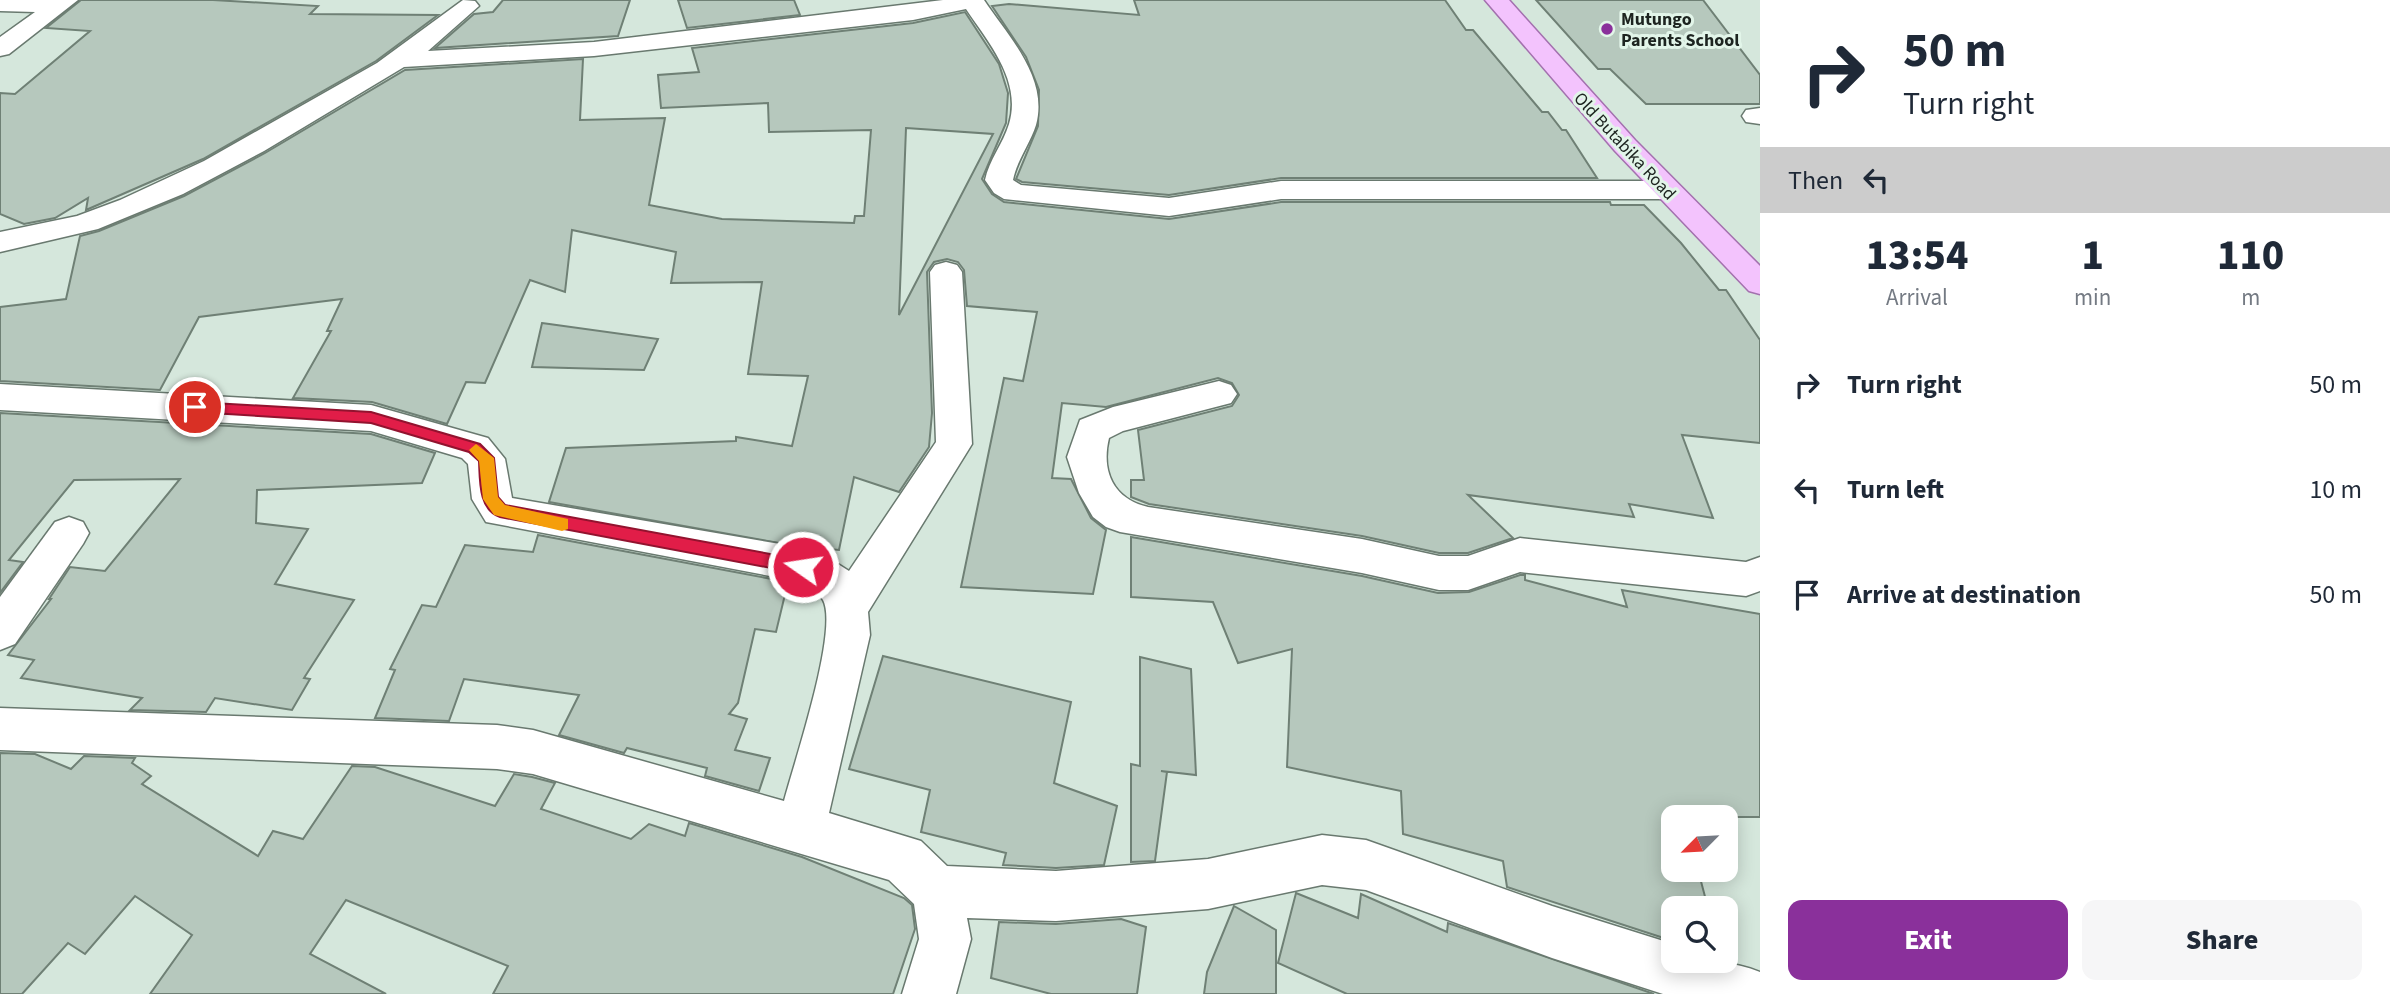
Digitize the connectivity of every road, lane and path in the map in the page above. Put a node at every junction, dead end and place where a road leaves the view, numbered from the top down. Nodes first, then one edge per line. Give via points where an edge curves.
1 (1497, 0) edge
2 (972, 1) edge
3 (62, 3) edge
4 (0, 4) edge
5 (467, 6) dead end
6 (0, 49) edge
7 (398, 60) junction
8 (1665, 190) junction
9 (0, 242) edge
10 (946, 272) dead end
11 (1760, 284) edge
12 (1219, 394) dead end
13 (0, 397) edge
14 (69, 533) dead end
15 (1760, 574) edge
16 (849, 606) junction
17 (3, 621) edge
18 (0, 729) edge
19 (801, 830) junction
20 (937, 891) junction
21 (929, 994) edge
22 (1747, 994) edge

1 - 8 main road, Old Butabika Road
2 - 7 street via 914,13 594,50
2 - 8 street via 1002,42 1025,102 1024,123 999,180 1014,193 1169,207 1281,190
3 - 4 street
3 - 6 street
5 - 7 street via 444,29
7 - 9 street via 245,151 171,188 59,229
8 - 11 main road, Old Butabika Road
10 - 16 street via 954,444
12 - 15 street via 1113,420 1093,430 1086,457 1098,494 1107,506 1120,516 1148,523 1362,556 1439,573 1468,573 1520,555 1746,579
13 - 16 street via 371,418 475,448 486,458 491,499 500,511 786,562 821,572 835,582
14 - 17 street
16 - 19 street via 849,635
18 - 19 street via 498,747 533,752
19 - 20 street via 903,859
20 - 21 street via 944,939
20 - 22 street via 1056,896 1208,884 1322,860 1366,865 1552,933

